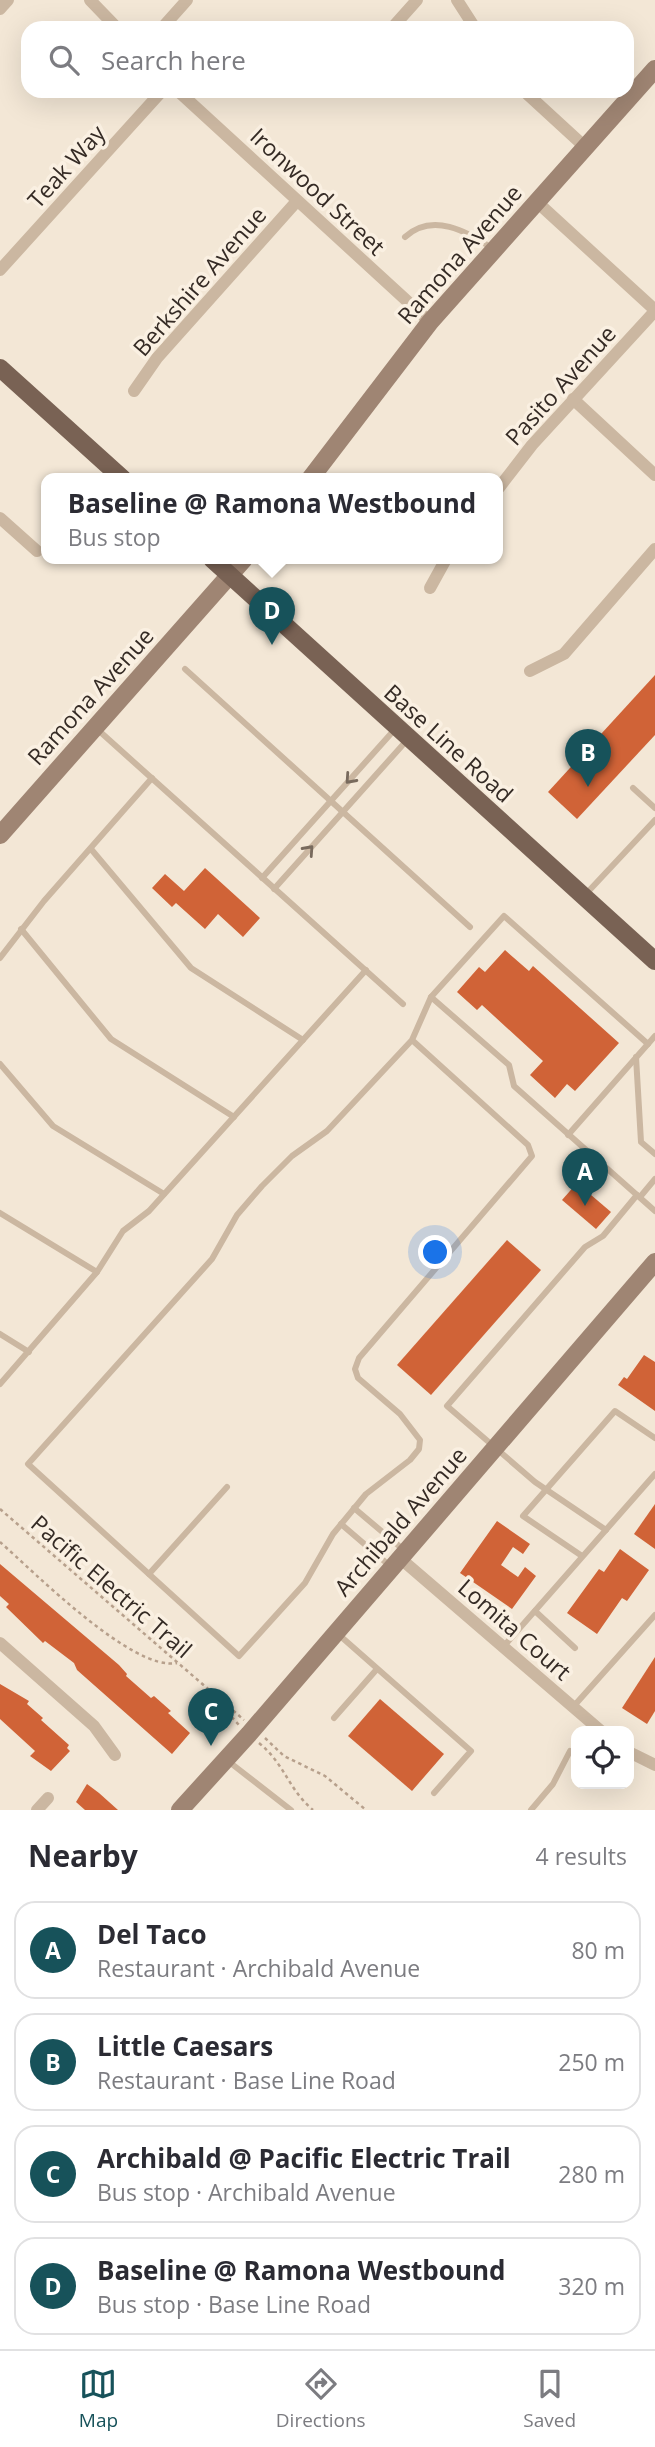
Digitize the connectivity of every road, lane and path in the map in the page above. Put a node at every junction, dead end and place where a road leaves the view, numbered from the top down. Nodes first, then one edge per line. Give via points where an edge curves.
1 (8, 0) edge
2 (90, 0) edge
3 (187, 0) edge
4 (417, 0) edge
5 (457, 0) edge
6 (0, 9) edge
7 (110, 21) edge
8 (168, 21) edge
9 (398, 21) edge
10 (470, 21) edge
11 (655, 69) edge
12 (634, 92) edge
13 (156, 98) edge
14 (186, 98) edge
15 (532, 98) edge
16 (629, 98) edge
17 (585, 147) junction
18 (297, 201) junction
19 (537, 202) junction
20 (405, 237) dead end
21 (495, 250) junction
22 (0, 270) edge
23 (655, 311) edge
24 (430, 322) junction
25 (0, 368) edge
26 (134, 391) dead end
27 (573, 400) junction
28 (116, 473) edge
29 (315, 473) edge
30 (655, 475) edge
31 (503, 483) edge
32 (0, 519) edge
33 (655, 549) edge
34 (37, 551) dead end
35 (217, 564) edge
36 (240, 564) edge
37 (443, 564) edge
38 (230, 576) junction
39 (430, 588) dead end
40 (185, 669) dead end
41 (530, 671) dead end
42 (95, 727) junction
43 (402, 734) junction
44 (152, 778) junction
45 (633, 788) dead end
46 (331, 801) junction
47 (655, 808) edge
48 (343, 812) junction
49 (655, 820) edge
50 (0, 835) edge
51 (91, 849) junction
52 (262, 878) junction
53 (274, 889) junction
54 (584, 897) junction
55 (470, 926) dead end
56 (21, 929) junction
57 (0, 958) edge
58 (655, 961) edge
59 (366, 970) junction
60 (431, 997) junction
61 (403, 1004) dead end
62 (655, 1036) edge
63 (303, 1040) junction
64 (412, 1040) junction
65 (648, 1044) junction
66 (636, 1057) junction
67 (0, 1064) edge
68 (234, 1117) junction
69 (568, 1135) junction
70 (655, 1154) edge
71 (655, 1179) edge
72 (164, 1194) junction
73 (638, 1196) junction
74 (655, 1211) edge
75 (0, 1213) edge
76 (655, 1262) edge
77 (97, 1272) junction
78 (0, 1334) edge
79 (29, 1352) junction
80 (0, 1384) edge
81 (655, 1438) edge
82 (495, 1448) junction
83 (655, 1474) edge
84 (227, 1487) dead end
85 (545, 1489) junction
86 (354, 1508) junction
87 (0, 1510) edge
88 (341, 1524) junction
89 (606, 1530) junction
90 (0, 1542) edge
91 (582, 1556) junction
92 (400, 1560) junction
93 (149, 1574) junction
94 (535, 1611) junction
95 (655, 1615) edge
96 (336, 1632) junction
97 (0, 1643) edge
98 (504, 1646) junction
99 (575, 1648) dead end
100 (177, 1663) junction
101 (377, 1669) junction
102 (203, 1686) junction
103 (573, 1707) junction
104 (334, 1718) dead end
105 (595, 1726) edge
106 (252, 1731) junction
107 (570, 1751) dead end
108 (634, 1754) edge
109 (115, 1755) dead end
110 (226, 1760) junction
111 (655, 1765) edge
112 (434, 1793) dead end
113 (48, 1798) dead end
114 (37, 1810) edge
115 (180, 1810) edge
116 (291, 1810) edge
117 (313, 1810) edge
118 (366, 1810) edge
119 (531, 1810) edge

1 - 6 street
2 - 7 street
3 - 8 street
4 - 9 street
5 - 10 street
11 - 12 street, Ramona Avenue
13 - 22 street, Teak Way
14 - 18 street, Ironwood Street
15 - 17 street
16 - 17 street, Ramona Avenue
17 - 19 street, Ramona Avenue
18 - 24 street, Ironwood Street
18 - 26 street, Berkshire Avenue via 157,358
19 - 21 street, Ramona Avenue
19 - 23 street
20 - 21 lane via 415,228 442,225 458,228
21 - 24 street, Ramona Avenue
23 - 27 street, Pasito Avenue
24 - 29 street, Ramona Avenue
25 - 28 main road
27 - 30 street
27 - 31 street, Pasito Avenue
32 - 34 street
33 - 41 street via 564,654
35 - 38 main road, Base Line Road
36 - 38 street, Ramona Avenue
37 - 39 street
38 - 42 street, Ramona Avenue
38 - 43 main road, Base Line Road
40 - 46 lane
42 - 44 lane
42 - 50 street, Ramona Avenue
43 -> 46 lane
43 - 48 lane
43 - 54 main road, Base Line Road
44 - 51 lane
44 - 52 lane
45 - 47 lane
46 - 48 lane
46 - 52 lane
53 -> 48 lane
48 - 55 lane
49 - 54 lane
51 - 56 lane
51 - 63 lane via 191,968
52 - 53 lane
53 - 59 lane
54 - 58 main road, Base Line Road
56 - 57 lane
56 - 68 lane via 111,1039
59 - 61 lane
59 - 63 lane
60 - 64 lane
60 - 65 lane via 504,916
60 - 69 lane via 509,1065 514,1086
62 - 65 lane
63 - 68 lane
64 - 86 lane via 528,1145 532,1156 359,1358 358,1378 400,1414 420,1440 410,1460
64 - 93 lane via 327,1131 292,1156 245,1205 212,1259 28,1464
65 - 66 lane
66 - 69 lane
66 - 70 lane via 641,1142
67 - 72 lane via 53,1126
68 - 72 lane
69 - 73 lane
71 - 73 lane
72 - 77 lane via 123,1231
73 - 74 lane
73 - 82 lane via 603,1236 585,1247 447,1406
75 - 77 lane
76 - 82 street, Archibald Avenue
77 - 79 lane
78 - 79 lane
79 - 80 lane
81 - 85 lane via 615,1411
82 - 85 lane
82 - 92 street, Archibald Avenue
83 - 89 lane
84 - 93 lane
85 - 89 lane
85 - 91 lane via 523,1517
86 - 88 lane
86 - 92 lane
87 - 100 path, Pacific Electric Trail
88 - 92 lane
88 - 93 lane via 305,1583 239,1656
89 - 91 lane
90 - 100 path via 128,1649 157,1663
91 - 94 lane
92 - 96 street, Archibald Avenue
92 - 98 street, Lomita Court
94 - 98 lane
94 - 99 lane
95 - 103 lane
96 - 101 lane
96 - 106 street, Archibald Avenue
97 - 109 street via 94,1726
98 - 103 street, Lomita Court
100 - 102 path, Pacific Electric Trail
101 - 104 lane
101 - 112 lane via 471,1751
102 - 106 path, Pacific Electric Trail
102 - 106 path, Pacific Electric Trail
103 - 105 street, Lomita Court
106 - 110 street, Archibald Avenue
106 - 117 path, Pacific Electric Trail via 279,1760 289,1786
106 - 118 path, Pacific Electric Trail via 285,1756 325,1776
107 - 119 lane via 553,1784
108 - 111 street
110 - 115 street, Archibald Avenue
110 - 116 lane
113 - 114 street

